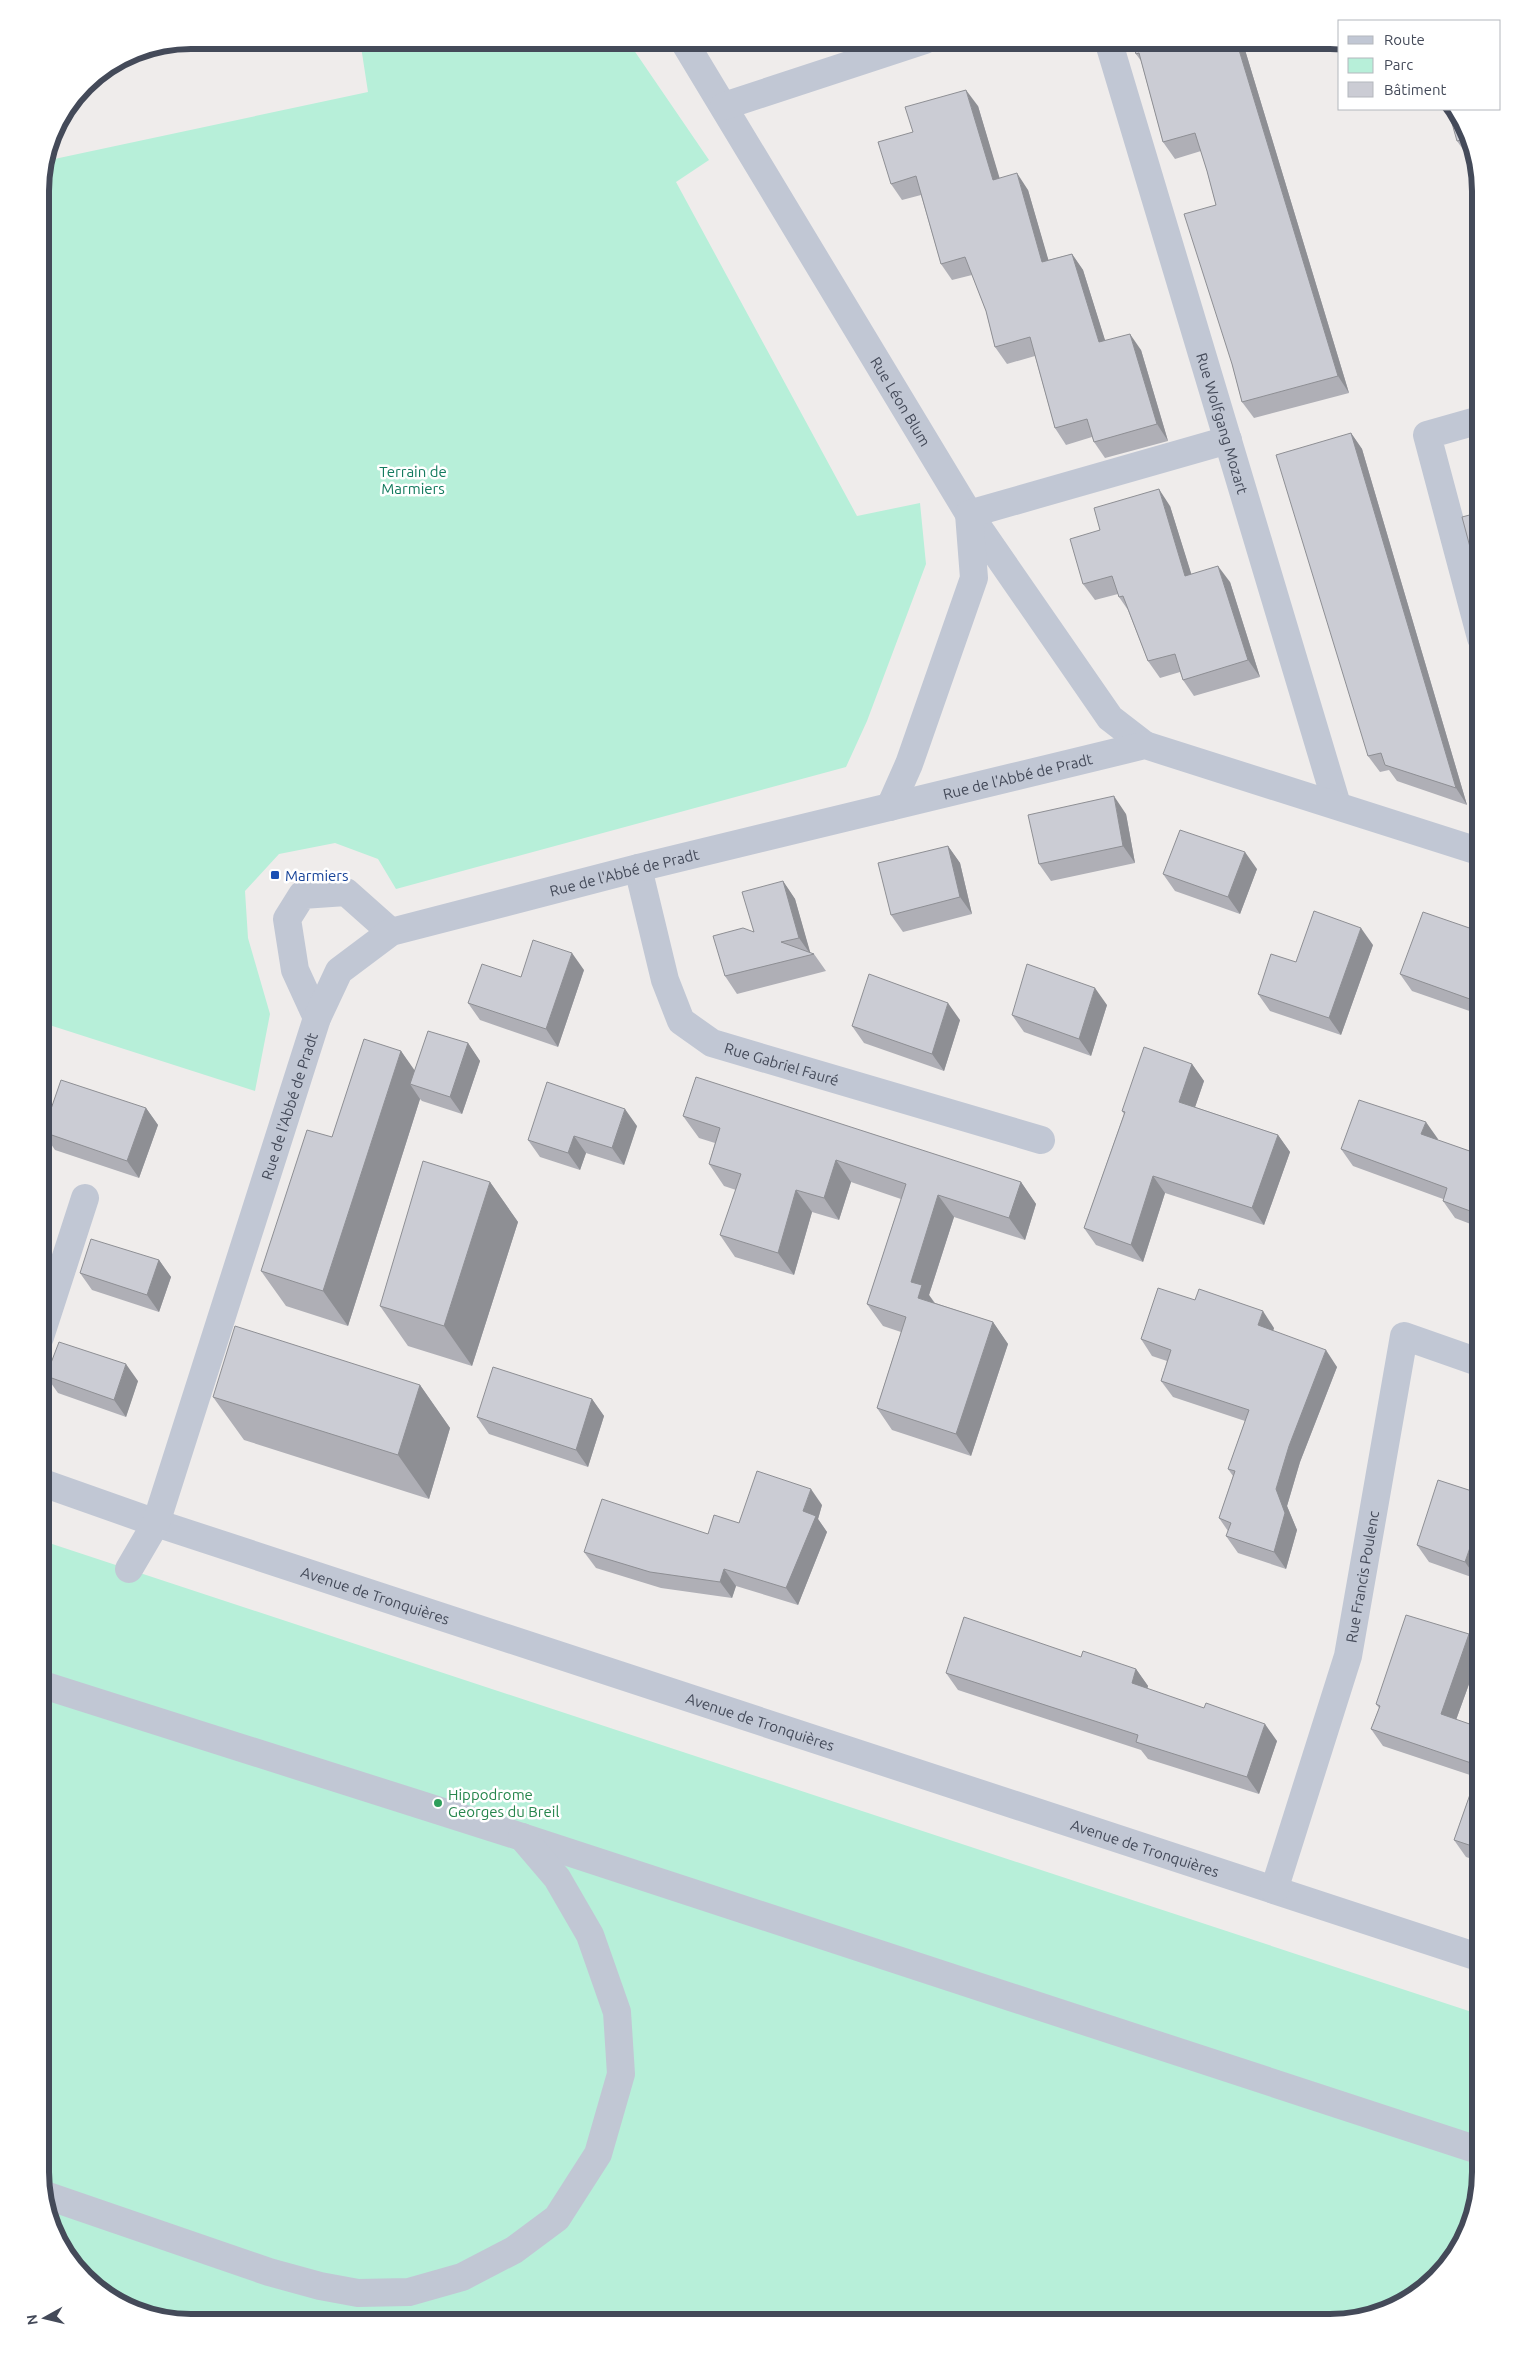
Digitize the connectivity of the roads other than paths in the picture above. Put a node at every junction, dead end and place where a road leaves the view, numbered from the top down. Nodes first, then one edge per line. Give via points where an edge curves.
1 (689, 49) edge
2 (898, 49) edge
3 (1111, 49) edge
4 (724, 106) junction
5 (1472, 422) edge
6 (1228, 440) junction
7 (970, 514) junction
8 (1472, 604) edge
9 (1145, 745) junction
10 (1338, 805) junction
11 (890, 807) junction
12 (1472, 849) edge
13 (638, 868) junction
14 (391, 932) junction
15 (317, 1018) junction
16 (1041, 1140) dead end
17 (85, 1198) dead end
18 (49, 1309) edge
19 (1472, 1360) edge
20 (49, 1485) edge
21 (156, 1523) junction
22 (129, 1569) dead end
23 (49, 1687) edge
24 (522, 1837) junction
25 (1274, 1890) junction
26 (1472, 1955) edge
27 (1472, 2148) edge
28 (52, 2197) edge

1 - 4 street, Rue Léon Blum
2 - 4 street
3 - 6 street, Rue Wolfgang Mozart
4 - 7 street, Rue Léon Blum
5 - 8 street via 1427,435
6 - 7 street
6 - 10 street, Rue Wolfgang Mozart
7 - 9 street, Rue Léon Blum via 1110,718
7 - 11 street via 974,578 909,764
9 - 10 street
9 - 11 street, Rue de l'Abbé de Pradt
10 - 12 street
11 - 13 street, Rue de l'Abbé de Pradt
13 - 14 street, Rue de l'Abbé de Pradt
13 - 16 street, Rue Gabriel Fauré via 664,980 681,1021 712,1043
14 - 15 street, Rue de l'Abbé de Pradt via 339,971
14 - 15 street via 346,892 302,895 287,919 295,970
15 - 21 street, Rue de l'Abbé de Pradt
17 - 18 street
19 - 25 street, Rue Francis Poulenc via 1404,1336 1348,1656
20 - 21 street, Avenue de Tronquières
21 - 22 street, Rue de l'Abbé de Pradt
21 - 25 street, Avenue de Tronquières
23 - 24 street
24 - 27 street
24 - 28 street via 557,1878 590,1935 617,2012 621,2074 598,2154 557,2218 514,2250 462,2277 409,2292 358,2293 269,2272
25 - 26 street, Avenue de Tronquières

